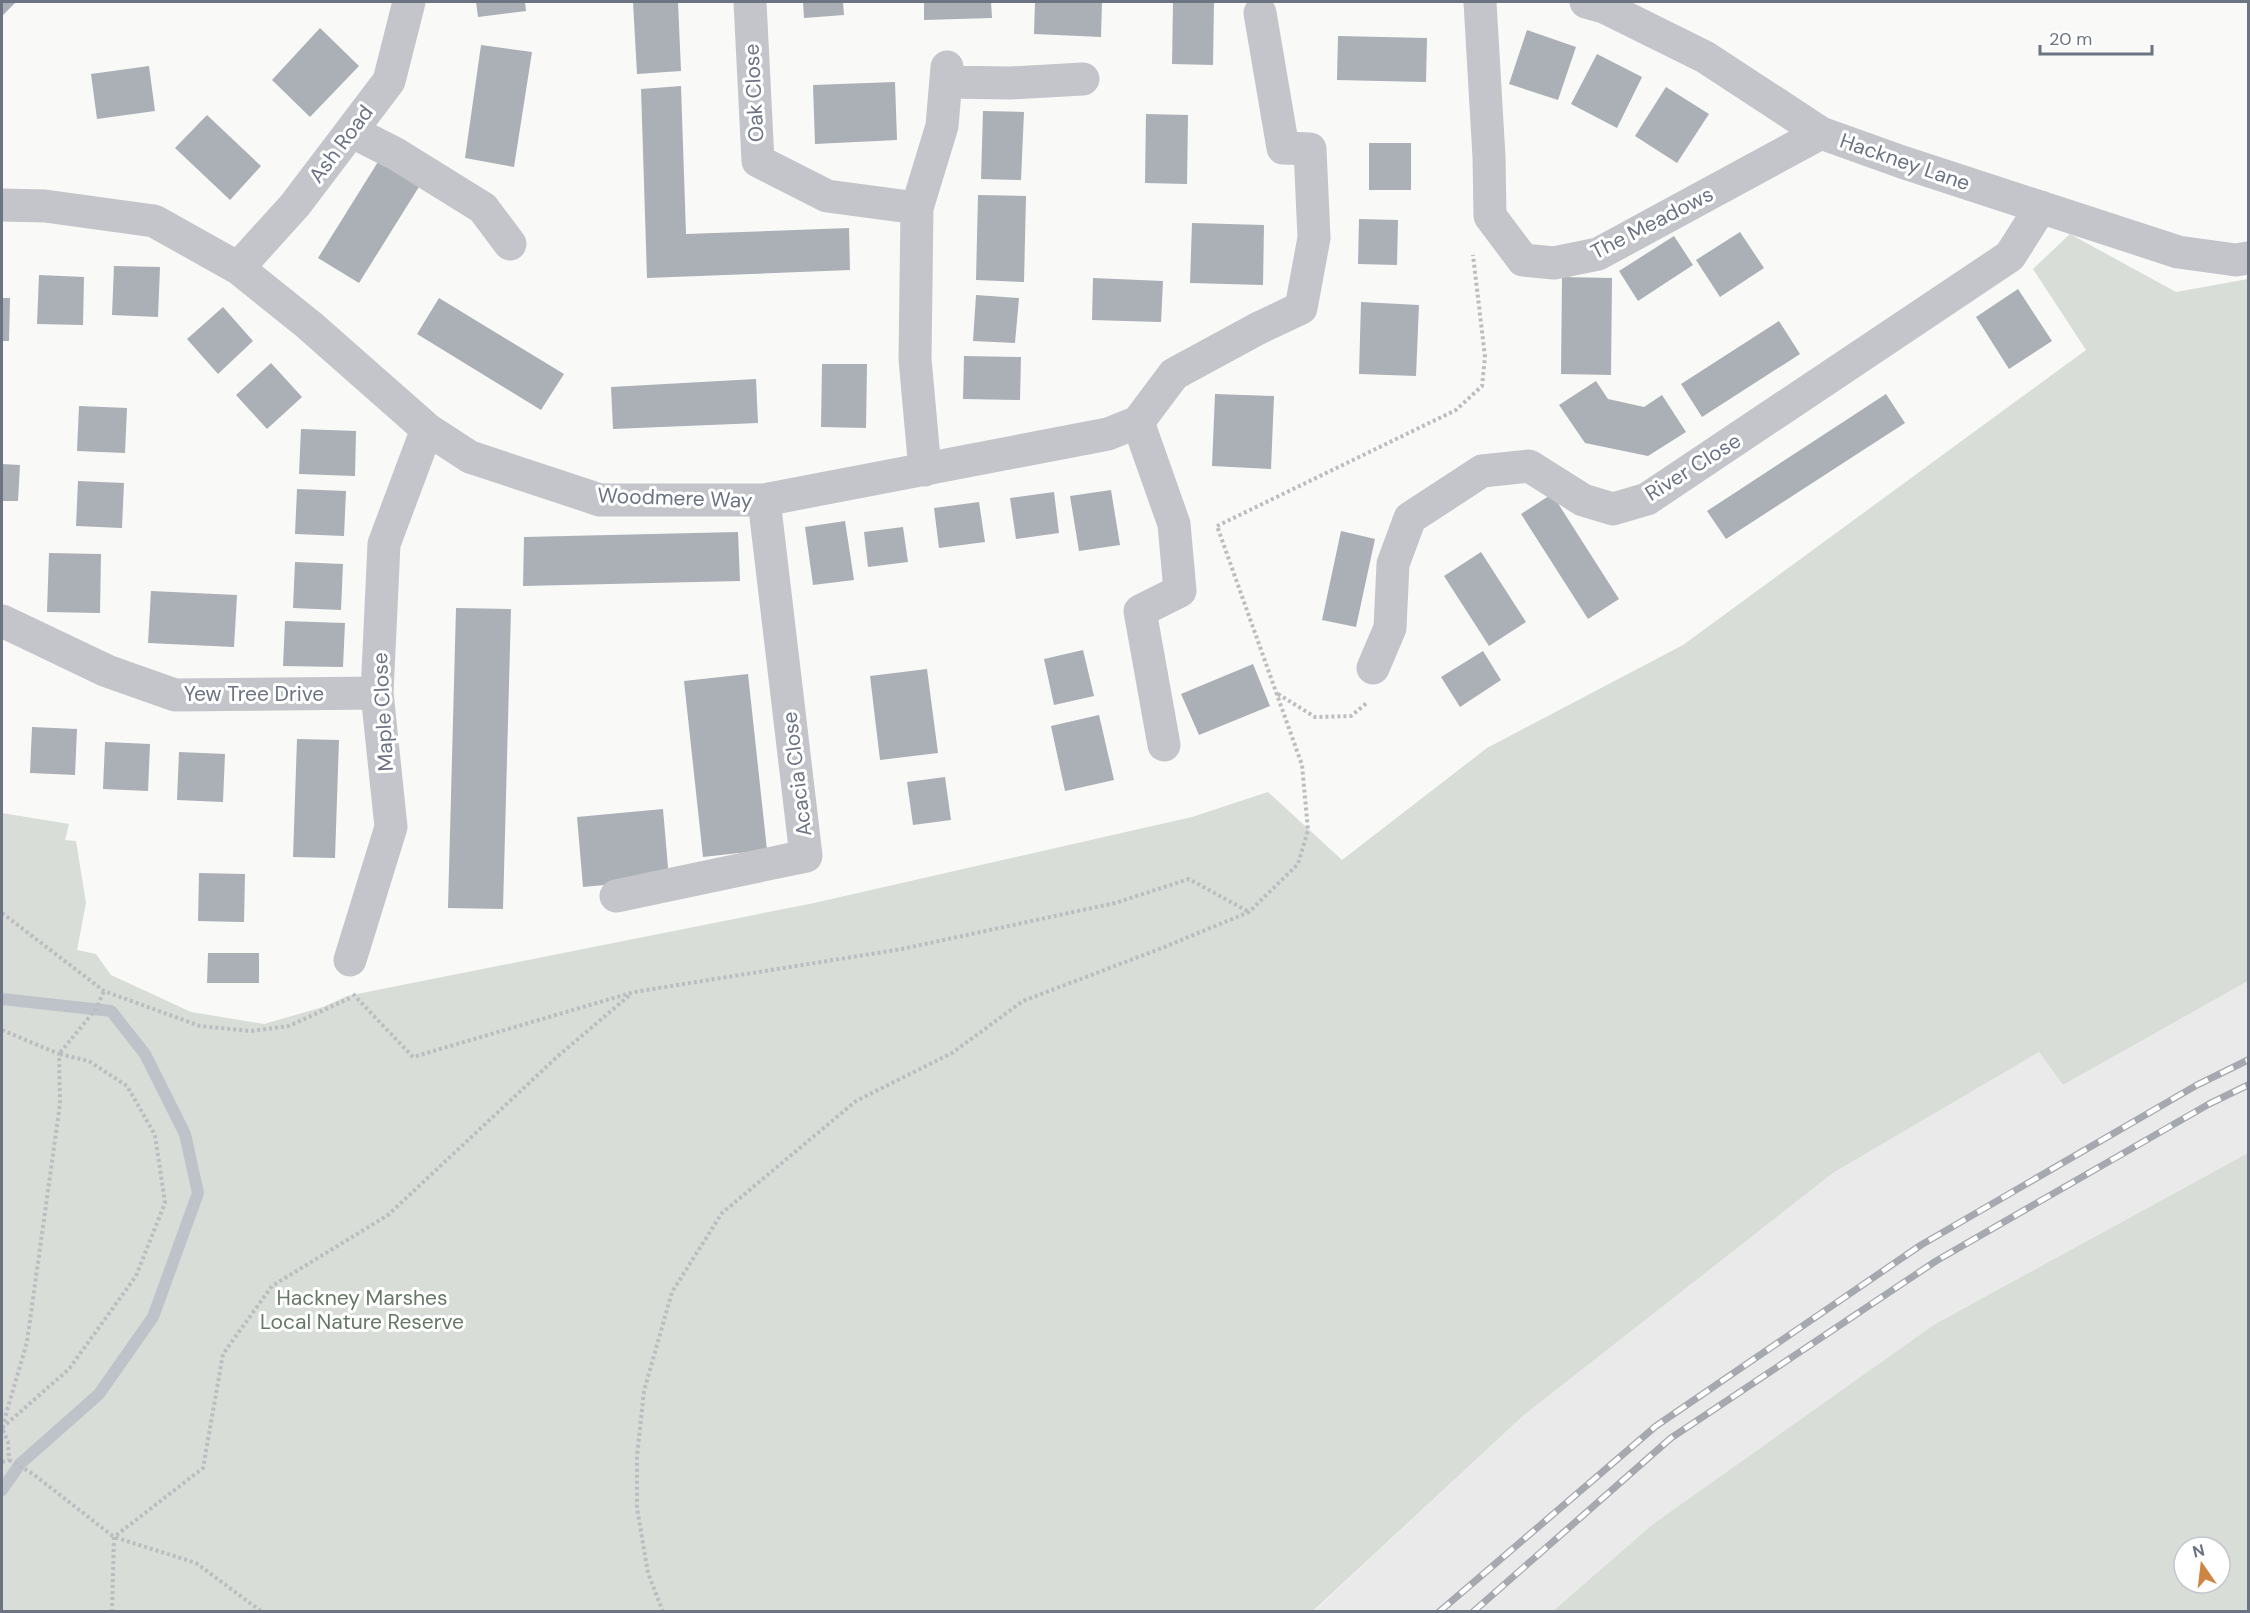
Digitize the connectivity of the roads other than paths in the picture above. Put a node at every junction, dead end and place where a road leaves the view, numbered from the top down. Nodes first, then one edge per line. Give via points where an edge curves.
1 (409, 2) edge
2 (750, 2) edge
3 (1480, 2) edge
4 (1586, 2) edge
5 (1260, 13) dead end
6 (1083, 79) dead end
7 (351, 131) junction
8 (1821, 133) junction
9 (2, 205) edge
10 (2041, 207) junction
11 (917, 208) junction
12 (510, 244) dead end
13 (2248, 258) edge
14 (237, 268) junction
15 (1138, 422) junction
16 (427, 429) junction
17 (925, 470) junction
18 (764, 500) junction
19 (2, 621) edge
20 (1373, 668) road end
21 (377, 693) junction
22 (1164, 745) dead end
23 (616, 896) dead end
24 (350, 960) road end

1 - 7 street, Ash Road via 389,81
2 - 11 street, Oak Close via 758,160 827,196
3 - 8 street, The Meadows via 1490,216 1523,260 1554,263 1598,254
4 - 8 street, Hackney Lane via 1604,7 1705,57
5 - 15 street via 1283,148 1310,149 1314,238 1301,308 1174,374
6 - 11 street via 1010,83 947,75 942,126
7 - 12 street via 483,208
7 - 14 street, Ash Road via 295,205
8 - 10 street, Hackney Lane
9 - 14 street, Woodmere Way via 45,206 154,221
10 - 13 street, Hackney Lane via 2178,252 2236,260
10 - 20 street, River Close via 2010,256 1647,499 1613,509 1582,500 1529,466 1482,471 1410,518 1393,564 1390,628
11 - 17 street via 915,359
14 - 16 street, Woodmere Way via 309,325
15 - 17 street, Woodmere Way via 1108,434
15 - 22 street via 1174,524 1180,591 1140,611
16 - 18 street, Woodmere Way via 470,457 600,500
16 - 21 street, Maple Close via 384,544
17 - 18 street, Woodmere Way
18 - 23 street, Acacia Close via 806,856
19 - 21 street, Yew Tree Drive via 107,671 175,695
21 - 24 street, Maple Close via 390,827

